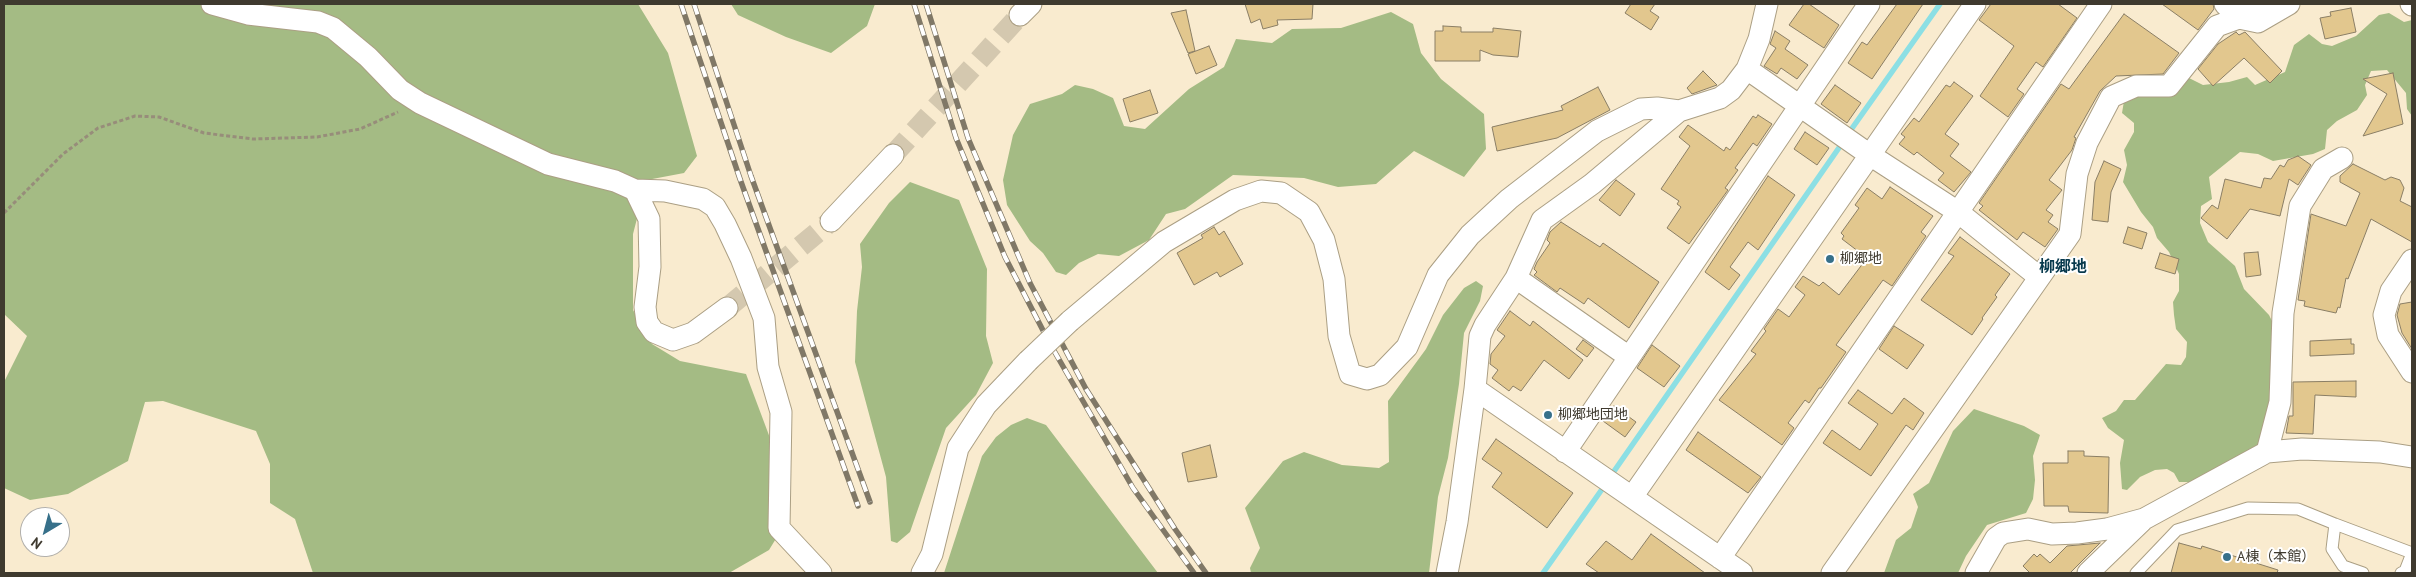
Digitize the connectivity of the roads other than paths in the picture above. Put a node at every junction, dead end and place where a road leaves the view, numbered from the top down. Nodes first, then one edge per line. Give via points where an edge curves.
1 (212, 4) edge
2 (1768, 4) edge
3 (1869, 4) edge
4 (1975, 4) edge
5 (2101, 4) edge
6 (2258, 4) edge
7 (2289, 4) edge
8 (2232, 11) edge
9 (1747, 68) junction
10 (1798, 106) junction
11 (1679, 111) junction
12 (1863, 150) junction
13 (893, 155) tunnel mouth
14 (2342, 158) dead end
15 (635, 190) junction
16 (1958, 212) junction
17 (831, 221) tunnel mouth
18 (2412, 260) edge
19 (2039, 277) junction
20 (1516, 278) junction
21 (727, 308) tunnel mouth
22 (1629, 356) junction
23 (2412, 372) edge
24 (1475, 389) junction
25 (1565, 452) junction
26 (2267, 452) junction
27 (2412, 457) edge
28 (1632, 497) junction
29 (2144, 519) junction
30 (2334, 524) junction
31 (2412, 553) edge
32 (1720, 558) junction
33 (821, 573) edge
34 (922, 573) edge
35 (1447, 573) edge
36 (1742, 573) edge
37 (1832, 573) edge
38 (1976, 573) edge
39 (2088, 573) edge
40 (2136, 573) edge
41 (2363, 573) edge
42 (2401, 573) edge

1 - 15 street via 248,14 318,22 333,28 400,90 420,103 548,164 616,181
2 - 9 street
3 - 10 street
4 - 12 street
5 - 16 street
6 - 8 street
7 - 8 street via 2258,22
8 - 19 street via 2170,86 2136,86 2111,97 2087,142 2077,174 2070,234
9 - 10 street
9 - 11 street via 1731,90 1720,98
10 - 12 street
10 - 22 street
11 - 20 street via 1592,184 1542,220
11 - 34 street, bridge via 1641,110 1597,131 1509,199 1470,235 1438,276 1407,347 1380,375 1367,379 1350,374 1339,336 1334,279 1324,240 1309,212 1281,193 1261,190 1235,200 1164,242 1070,321 986,405 958,448 932,554
12 - 16 street
12 - 28 street
13 - 17 street
14 - 26 street via 2323,169 2300,206 2283,313 2280,402
15 - 21 street via 649,219 650,266 644,307 647,322 654,332 673,340 693,333
15 - 33 street via 665,191 703,199 715,207 725,224 764,318 768,367 781,412 779,528
16 - 19 street
16 - 32 street
18 - 23 street via 2391,291 2384,315 2388,336
19 - 37 street
20 - 22 street
20 - 24 street via 1480,336
22 - 25 street
24 - 25 street
24 - 35 street
25 - 28 street
26 - 27 street via 2302,449 2380,452
26 - 29 street
28 - 32 street
29 - 38 street via 2076,533 2052,534 2028,529 2003,533 1996,538
29 - 39 street
30 - 31 lane
30 - 40 lane via 2298,509 2248,508 2177,530
30 - 41 lane via 2332,548 2343,566
31 - 42 lane via 2405,572
32 - 36 street

